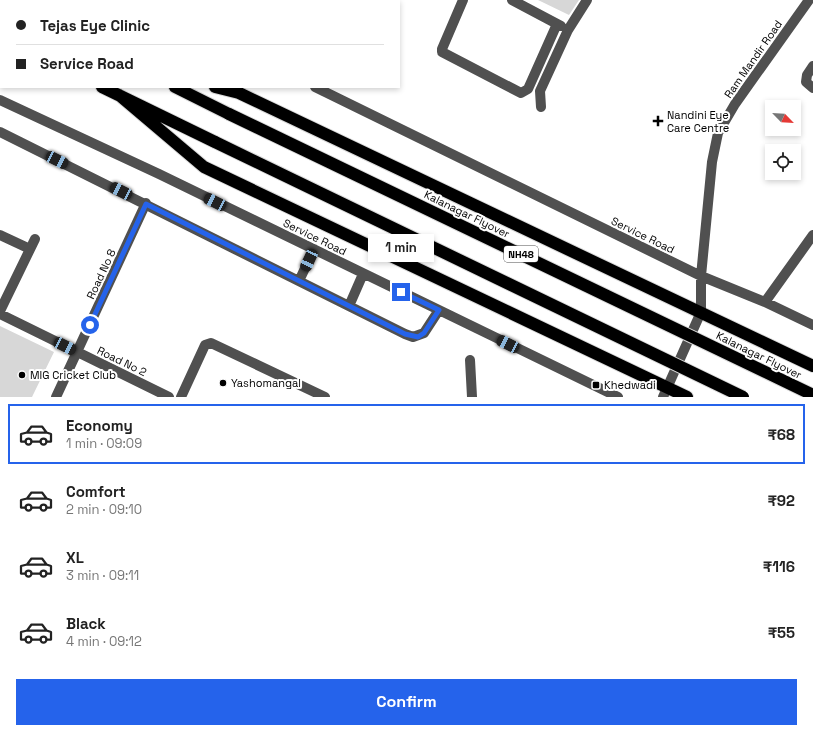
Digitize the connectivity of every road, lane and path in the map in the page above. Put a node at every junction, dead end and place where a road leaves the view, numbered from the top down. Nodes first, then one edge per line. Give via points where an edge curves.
1 (463, 0) edge
2 (512, 0) edge
3 (587, 0) edge
4 (810, 4) edge
5 (557, 24) junction
6 (568, 30) junction
7 (813, 66) edge
8 (104, 88) edge
9 (177, 88) edge
10 (218, 88) edge
11 (317, 88) edge
12 (813, 88) edge
13 (119, 95) junction
14 (0, 100) edge
15 (541, 107) dead end
16 (0, 132) edge
17 (146, 204) junction
18 (0, 235) edge
19 (813, 235) edge
20 (35, 239) dead end
21 (30, 249) junction
22 (314, 249) junction
23 (363, 274) junction
24 (701, 276) junction
25 (299, 281) junction
26 (765, 302) junction
27 (349, 306) junction
28 (439, 310) junction
29 (0, 311) edge
30 (700, 312) junction
31 (0, 314) edge
32 (813, 325) edge
33 (78, 352) junction
34 (470, 360) dead end
35 (813, 366) edge
36 (666, 392) edge
37 (813, 395) edge
38 (56, 397) edge
39 (169, 397) edge
40 (181, 397) edge
41 (325, 397) edge
42 (472, 397) edge
43 (618, 397) edge
44 (687, 397) edge
45 (743, 397) edge

1 - 5 street via 442,52 521,93 528,89
2 - 5 street
3 - 6 street
4 - 24 street, Ram Mandir Road via 735,104 718,133 712,162
5 - 6 street
6 - 15 street via 540,91
7 - 12 street via 805,79
8 - 13 highway
9 - 37 highway, Kalanagar Flyover / NH48, bridge
10 - 30 highway via 246,96
11 - 24 street, Service Road
13 - 36 highway via 204,167
13 - 45 highway, bridge
14 - 22 street, Service Road
16 - 17 street
17 - 25 street
17 - 33 street, Road No 8
18 - 21 street
19 - 26 street
20 - 21 street
21 - 29 street
22 - 23 street, Service Road
22 - 25 street
23 - 27 street
23 - 28 street, Service Road
24 - 26 street, Service Road
24 - 30 street, Ram Mandir Road
25 - 27 street
26 - 32 street, Service Road
27 - 28 street via 413,337 424,333
28 - 43 street, Service Road
30 - 35 highway
30 - 36 street
31 - 33 street, Road No 2
33 - 38 street, Road No 8
33 - 39 street, Road No 2
34 - 42 street
36 - 44 highway
40 - 41 street via 201,352 205,345 211,343

